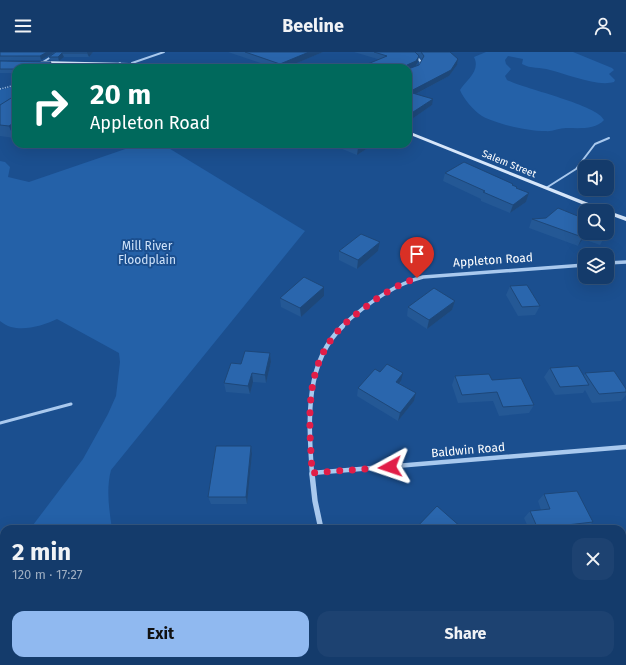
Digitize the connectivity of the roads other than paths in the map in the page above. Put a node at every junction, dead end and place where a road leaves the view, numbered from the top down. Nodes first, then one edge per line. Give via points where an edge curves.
1 (59, 52) edge
2 (164, 52) edge
3 (406, 52) edge
4 (37, 62) edge
5 (43, 62) junction
6 (120, 63) joint
7 (132, 63) junction
8 (160, 64) edge
9 (417, 69) edge
10 (412, 134) edge
11 (609, 138) dead end
12 (546, 188) junction
13 (586, 204) edge
14 (614, 215) edge
15 (626, 219) edge
16 (626, 262) edge
17 (614, 263) edge
18 (578, 265) edge
19 (71, 404) dead end
20 (0, 423) edge
21 (626, 448) edge
22 (312, 473) junction
23 (320, 525) edge

1 - 5 street
2 - 7 street
3 - 9 street via 420,60
4 - 5 main road
5 - 6 main road
6 - 7 main road
7 - 8 main road
10 - 12 main road, Salem Street
11 - 12 lane via 595,144 576,169
12 - 13 main road, Salem Street
14 - 15 main road
16 - 17 street
18 - 22 street, Appleton Road via 417,278 389,289 368,305 345,323 332,338 317,367 310,405
19 - 20 lane
21 - 22 street, Baldwin Road
22 - 23 street, Appleton Road

